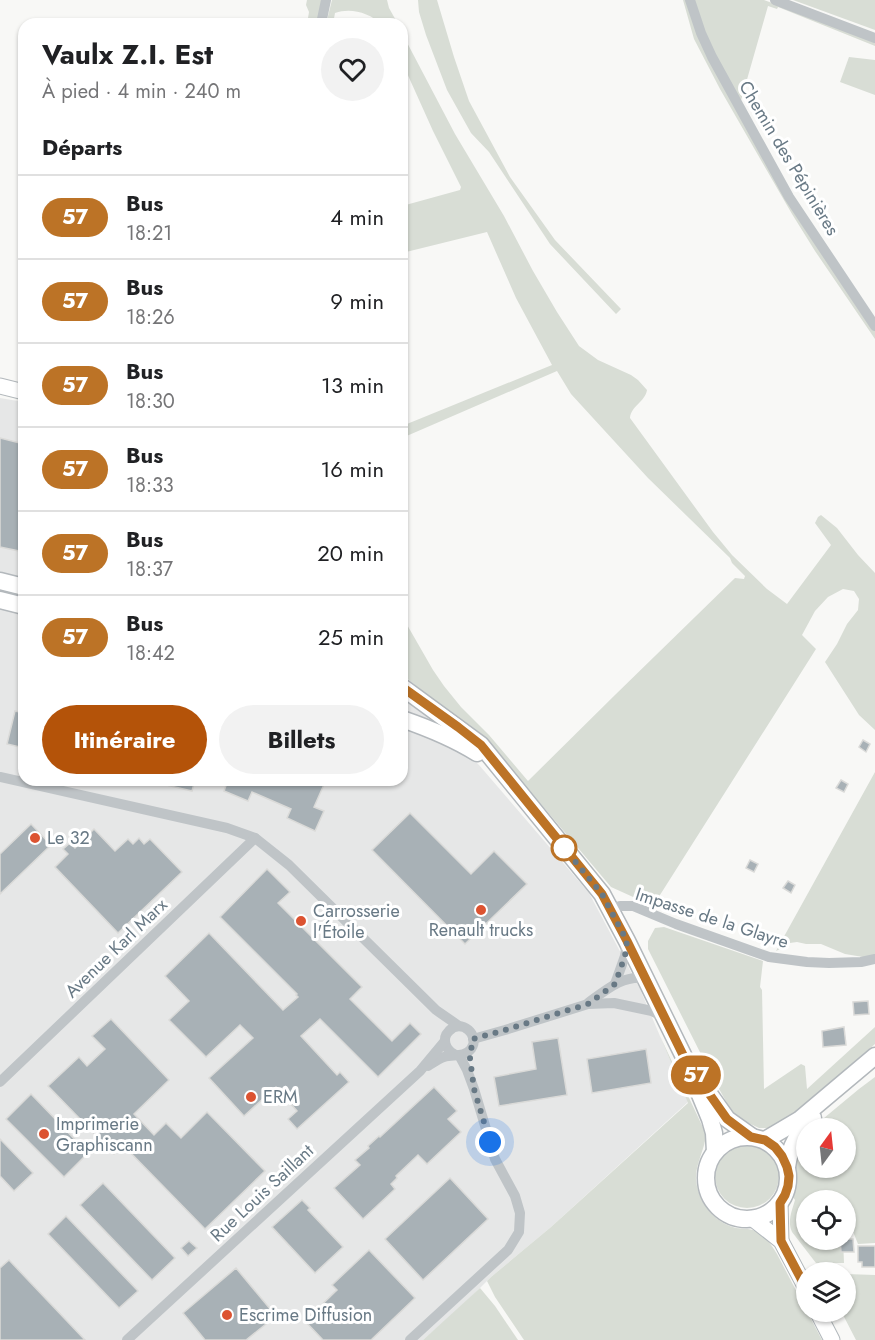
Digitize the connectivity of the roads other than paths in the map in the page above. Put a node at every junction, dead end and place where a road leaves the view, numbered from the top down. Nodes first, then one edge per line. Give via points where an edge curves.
1 (326, 0) edge
2 (690, 0) edge
3 (775, 0) edge
4 (322, 18) edge
5 (875, 38) edge
6 (875, 326) edge
7 (0, 387) edge
8 (18, 391) edge
9 (0, 581) edge
10 (18, 586) edge
11 (0, 600) edge
12 (18, 604) edge
13 (408, 691) edge
14 (408, 721) edge
15 (497, 767) junction
16 (0, 777) edge
17 (18, 781) edge
18 (40, 786) edge
19 (255, 838) junction
20 (611, 909) junction
21 (627, 941) junction
22 (875, 959) edge
23 (645, 978) junction
24 (615, 984) junction
25 (588, 1004) junction
26 (665, 1018) junction
27 (463, 1031) junction
28 (445, 1041) junction
29 (470, 1050) junction
30 (457, 1055) junction
31 (686, 1061) junction
32 (869, 1061) edge
33 (420, 1071) junction
34 (0, 1082) edge
35 (474, 1089) junction
36 (758, 1138) junction
37 (715, 1152) junction
38 (787, 1167) junction
39 (780, 1203) junction
40 (753, 1219) junction
41 (781, 1241) junction
42 (796, 1269) edge
43 (823, 1322) edge
44 (127, 1340) edge
45 (410, 1340) edge
46 (832, 1340) edge

1 - 4 street
2 - 6 street, Chemin des Pépinières via 712,57 789,197
3 - 5 street
7 - 8 street
9 - 10 main road
11 - 12 main road
13 - 15 main road via 481,745
14 - 15 main road via 466,746
15 - 20 main road
16 - 17 street
18 - 19 street via 227,828
19 - 27 street via 289,865 436,1010
19 - 34 street, Avenue Karl Marx
20 - 21 main road
20 - 22 street, Impasse de la Glayre via 633,906 769,957 829,963
21 - 23 main road
21 - 24 street
23 - 24 street
23 - 26 main road
24 - 25 street
25 - 26 street via 614,1003 652,1011
25 - 27 street via 505,1030
26 - 31 main road
27 - 28 street via 447,1034
27 - 29 street
28 - 30 street via 447,1049
28 - 33 street, Rue Louis Saillant
29 - 30 street
29 - 35 street
30 - 33 street, Rue Louis Saillant via 443,1057
30 - 35 street
31 - 36 main road via 727,1119
31 - 37 main road via 710,1119
32 - 36 main road via 799,1120
32 - 38 main road via 800,1132
33 - 44 street, Rue Louis Saillant
35 - 45 street via 495,1159 515,1196 520,1213 519,1232 508,1250
36 - 37 main road via 738,1137
36 - 38 main road via 775,1147
37 - 40 main road via 708,1164 708,1192 726,1213
38 - 39 main road via 788,1186
39 - 40 main road
39 - 41 street
40 - 41 street
41 - 42 street
43 - 46 street

